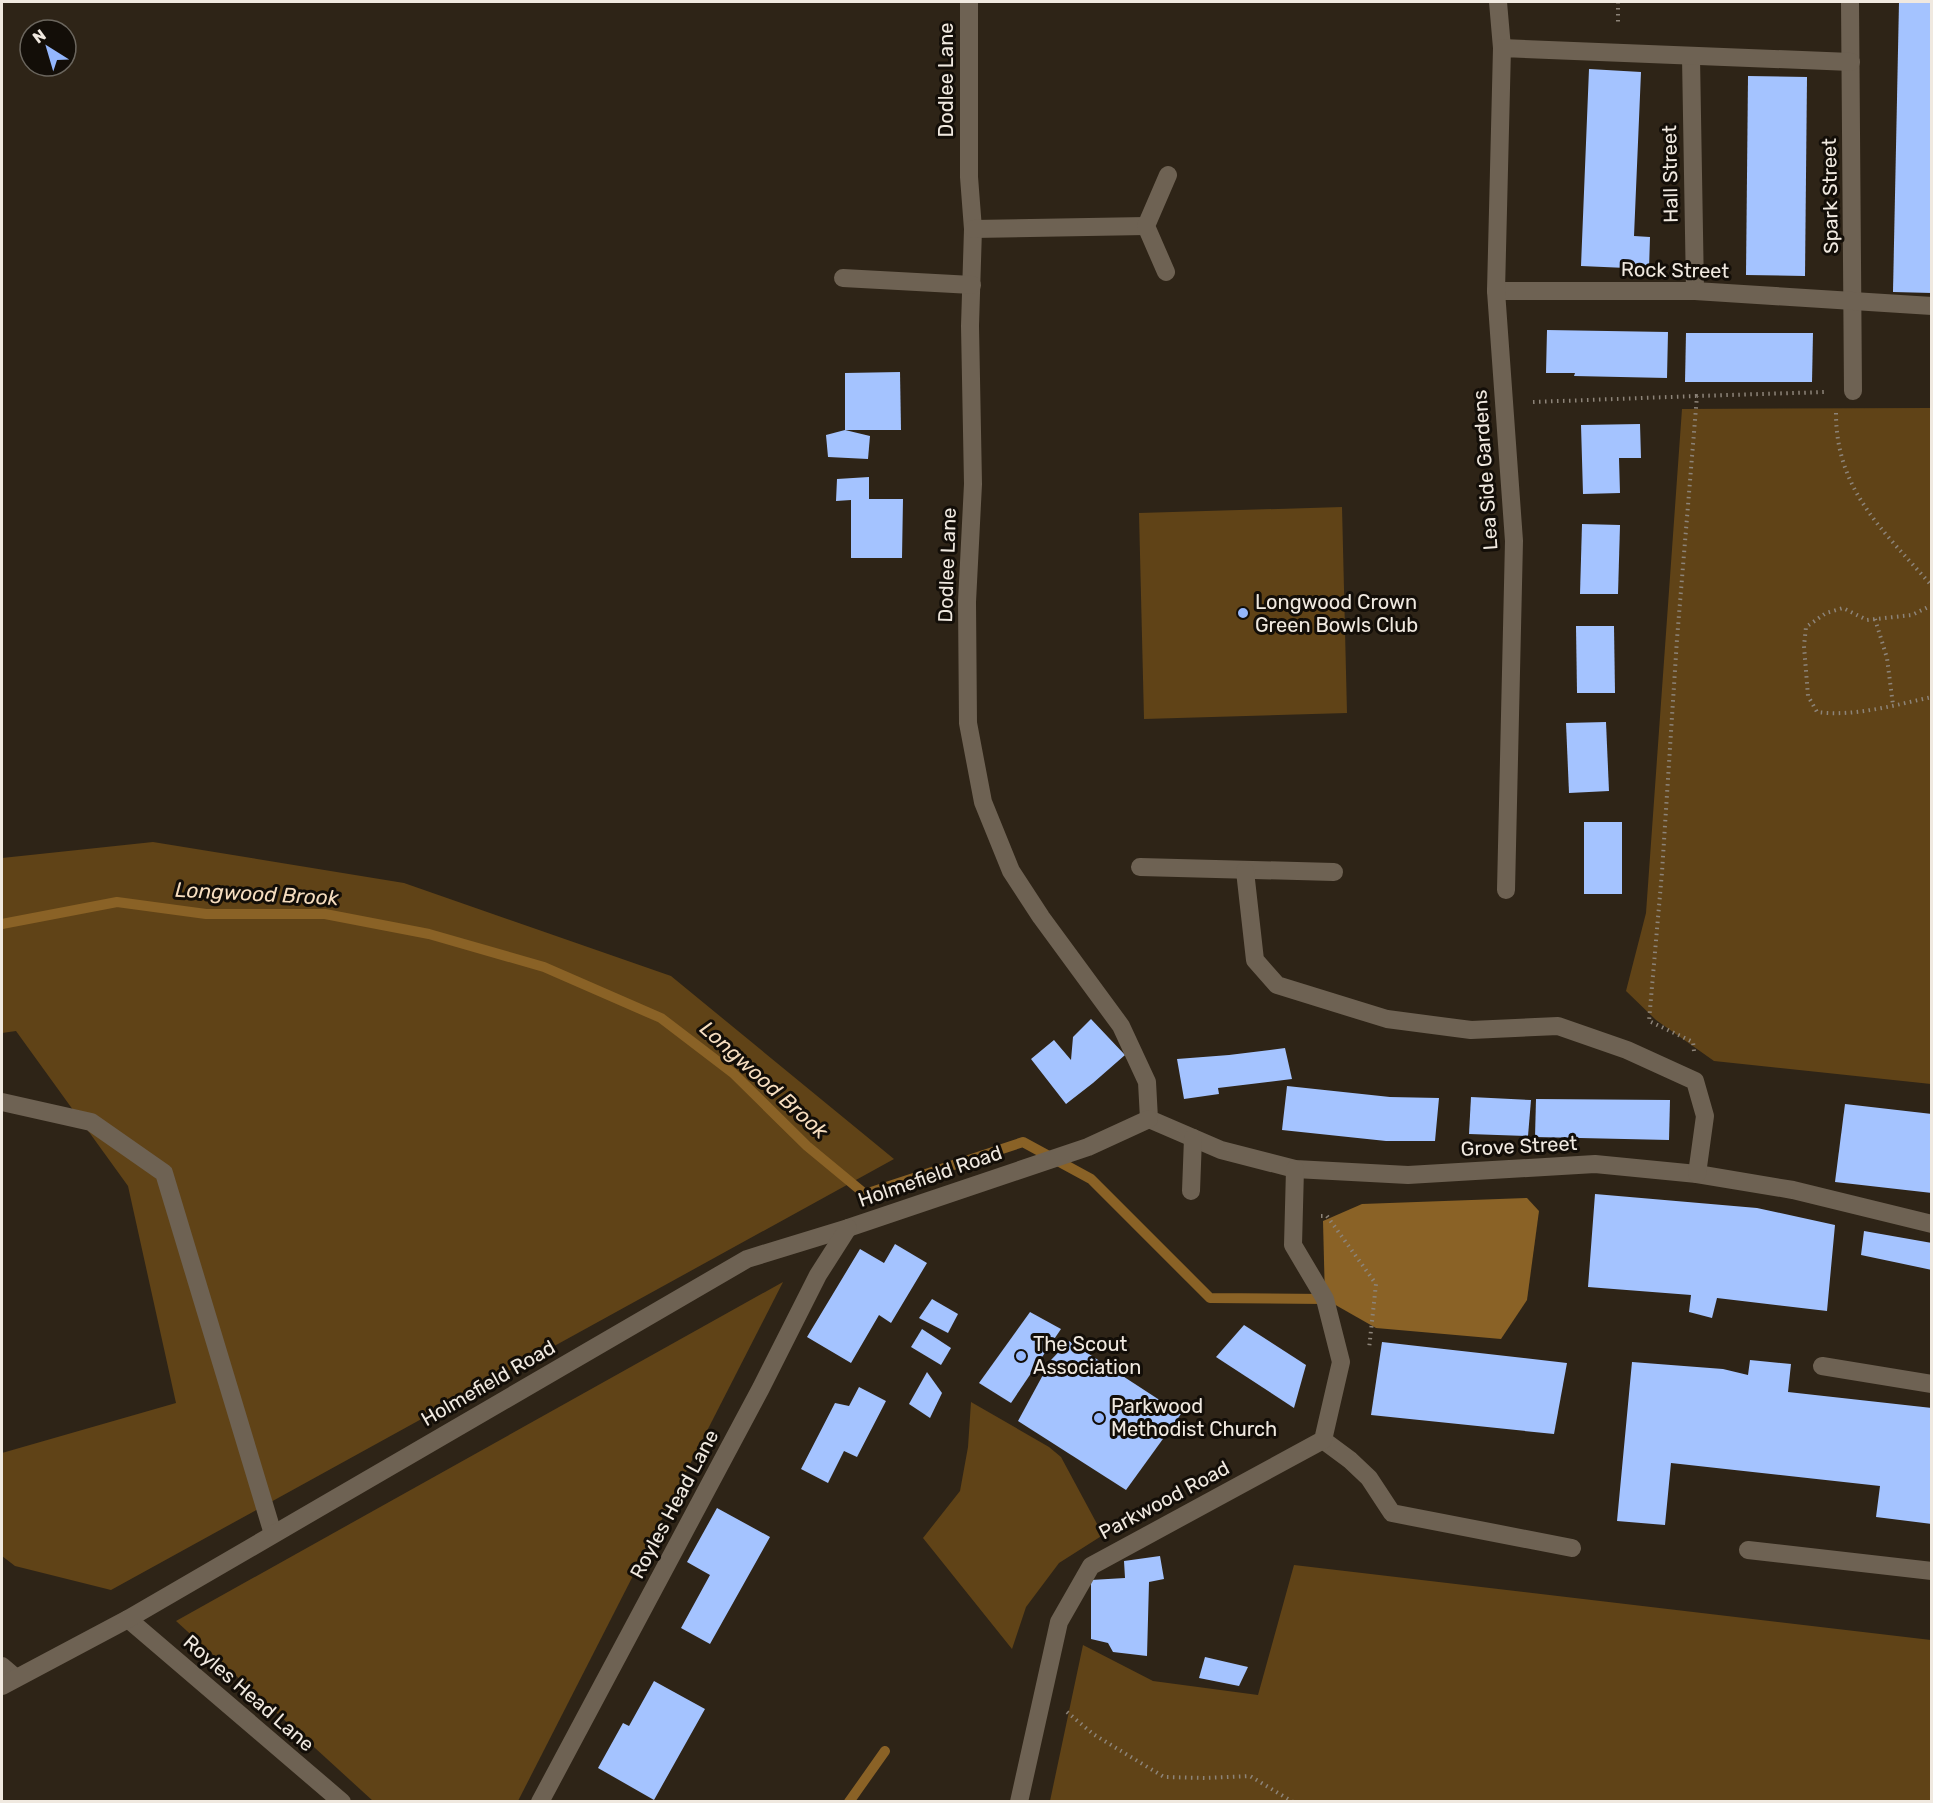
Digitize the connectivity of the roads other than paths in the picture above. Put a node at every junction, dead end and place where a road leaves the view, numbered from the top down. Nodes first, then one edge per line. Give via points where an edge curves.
1 (969, 2) edge
2 (1498, 2) edge
3 (1850, 2) edge
4 (1502, 48) junction
5 (1691, 57) junction
6 (1851, 62) junction
7 (1168, 175) dead end
8 (1146, 226) junction
9 (973, 229) junction
10 (1166, 272) dead end
11 (843, 278) dead end
12 (972, 285) junction
13 (1496, 291) junction
14 (1695, 291) junction
15 (1854, 302) junction
16 (1932, 306) edge
17 (1845, 391) road end
18 (1140, 867) dead end
19 (1245, 871) junction
20 (1334, 872) dead end
21 (1506, 890) dead end
22 (2, 1102) edge
23 (1149, 1119) junction
24 (1193, 1138) junction
25 (1295, 1169) junction
26 (1698, 1174) junction
27 (1191, 1191) dead end
28 (1932, 1224) edge
29 (848, 1228) junction
30 (1822, 1366) dead end
31 (1932, 1384) edge
32 (1323, 1440) junction
33 (273, 1534) junction
34 (1572, 1548) dead end
35 (1748, 1550) dead end
36 (1932, 1571) edge
37 (128, 1618) junction
38 (2, 1666) edge
39 (9, 1682) edge
40 (342, 1802) edge
41 (540, 1802) edge
42 (1019, 1802) edge

1 - 9 street, Dodlee Lane via 969,177
2 - 4 street, Lea Side Gardens
3 - 6 street, Spark Street
4 - 5 street
4 - 13 street, Lea Side Gardens
5 - 6 street
5 - 14 street, Hall Street
6 - 15 street, Spark Street
7 - 8 street
8 - 9 street
8 - 10 street
9 - 12 street, Dodlee Lane
11 - 12 street
12 - 23 street, Dodlee Lane via 968,723 983,802 1011,871 1121,1026 1147,1082
13 - 14 street, Rock Street
13 - 21 street, Lea Side Gardens via 1514,541
14 - 15 street, Rock Street
15 - 16 street, Rock Street
15 - 17 street, Spark Street
18 - 19 street
19 - 20 street
19 - 26 street via 1255,960 1277,985 1387,1018 1471,1030 1558,1026 1628,1050 1695,1082 1705,1116
22 - 33 street via 91,1122 164,1173
23 - 24 street, Grove Street
23 - 29 street, Holmefield Road via 1088,1147
24 - 25 street, Grove Street via 1221,1150
24 - 27 street
25 - 26 street, Grove Street via 1408,1174 1595,1164
25 - 32 street via 1293,1245 1325,1299 1341,1362
26 - 28 street, Grove Street via 1793,1191
29 - 33 street, Holmefield Road via 747,1259
29 - 41 street, Royles Head Lane via 818,1275
30 - 31 street
32 - 34 street via 1369,1478 1392,1513
32 - 42 street, Parkwood Road via 1091,1566 1059,1622
33 - 37 street, Holmefield Road
35 - 36 street
37 - 39 street, Holmefield Road
37 - 40 street, Royles Head Lane
38 - 39 street

